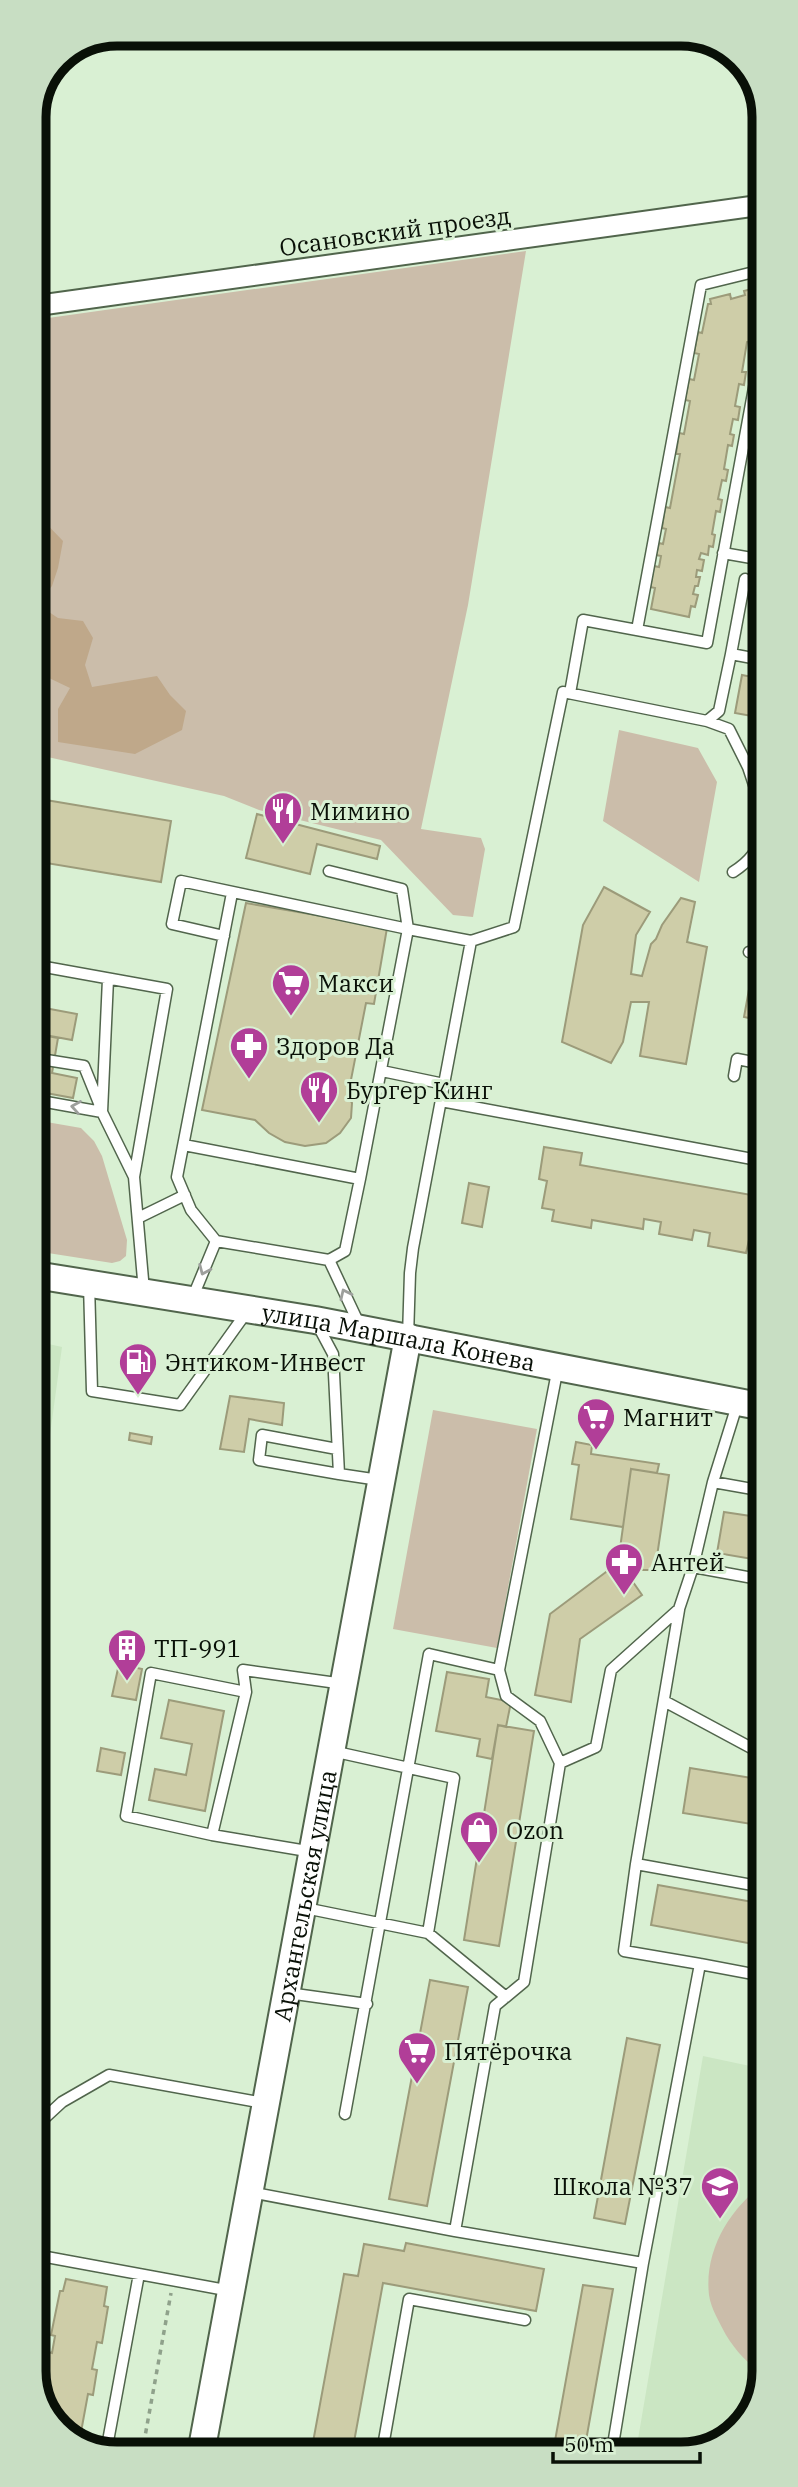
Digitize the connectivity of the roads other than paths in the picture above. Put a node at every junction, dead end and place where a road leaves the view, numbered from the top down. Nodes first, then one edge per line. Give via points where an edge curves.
1 (752, 206) edge
2 (752, 272) edge
3 (46, 304) edge
4 (752, 416) edge
5 (723, 553) junction
6 (752, 558) edge
7 (745, 579) dead end
8 (637, 630) junction
9 (731, 654) junction
10 (752, 658) edge
11 (570, 694) junction
12 (707, 721) junction
13 (752, 781) edge
14 (752, 857) edge
15 (329, 871) dead end
16 (733, 872) dead end
17 (232, 893) junction
18 (408, 929) junction
19 (224, 936) junction
20 (471, 941) junction
21 (749, 952) dead end
22 (752, 953) edge
23 (46, 967) edge
24 (108, 979) junction
25 (46, 1060) edge
26 (752, 1062) edge
27 (382, 1071) junction
28 (734, 1076) dead end
29 (444, 1084) junction
30 (441, 1101) junction
31 (46, 1102) edge
32 (102, 1112) junction
33 (184, 1145) junction
34 (752, 1159) edge
35 (134, 1177) junction
36 (360, 1179) junction
37 (185, 1195) junction
38 (138, 1218) junction
39 (216, 1241) junction
40 (328, 1260) junction
41 (46, 1277) edge
42 (89, 1283) junction
43 (144, 1292) junction
44 (192, 1299) junction
45 (249, 1309) junction
46 (315, 1320) junction
47 (361, 1329) junction
48 (408, 1338) junction
49 (558, 1367) junction
50 (751, 1404) edge
51 (337, 1449) junction
52 (339, 1474) junction
53 (382, 1481) junction
54 (713, 1482) junction
55 (752, 1489) edge
56 (692, 1567) junction
57 (752, 1578) edge
58 (679, 1609) junction
59 (499, 1670) junction
60 (344, 1684) junction
61 (246, 1692) junction
62 (664, 1701) junction
63 (752, 1748) edge
64 (332, 1751) junction
65 (560, 1763) junction
66 (409, 1768) junction
67 (212, 1835) junction
68 (313, 1852) junction
69 (636, 1864) junction
70 (752, 1885) edge
71 (303, 1908) junction
72 (381, 1923) junction
73 (428, 1933) junction
74 (700, 1964) junction
75 (752, 1974) edge
76 (287, 1993) junction
77 (506, 1997) junction
78 (367, 2004) junction
79 (267, 2103) junction
80 (345, 2114) dead end
81 (46, 2117) edge
82 (250, 2192) junction
83 (455, 2231) junction
84 (46, 2256) edge
85 (643, 2263) junction
86 (139, 2274) junction
87 (232, 2291) junction
88 (525, 2320) dead end
89 (108, 2440) edge
90 (203, 2441) edge
91 (384, 2441) edge
92 (614, 2442) edge

1 - 3 street, Осановский проезд
2 - 8 lane via 701,285
4 - 5 lane
5 - 6 lane
5 - 8 lane via 706,643
7 - 9 lane
8 - 11 lane via 583,620
9 - 10 lane
9 - 12 lane via 719,711
11 - 12 lane
11 - 20 lane via 563,692 514,927
12 - 13 lane via 729,729
14 - 16 lane
15 - 18 lane via 402,889
17 - 18 lane
17 - 19 lane
17 - 19 lane via 181,881 172,924
18 - 20 lane
18 - 27 lane
19 - 33 lane
20 - 29 lane
21 - 22 lane
23 - 24 lane
24 - 32 lane
24 - 35 lane via 167,989
25 - 32 lane via 84,1066
26 - 28 lane via 737,1059
27 - 29 lane
27 - 36 lane
29 - 30 lane
30 - 34 lane
30 - 48 lane via 410,1273
32 -> 31 lane
32 - 35 lane
33 - 36 lane
33 - 37 lane via 177,1177
35 - 38 lane
36 - 40 lane via 345,1251
37 - 38 lane
37 - 39 lane
38 - 43 lane
39 - 40 lane
39 -> 44 lane
47 -> 40 lane
41 - 42 street, улица Маршала Конева
42 - 43 street, улица Маршала Конева
42 - 45 lane via 92,1391 180,1405
43 - 44 street, улица Маршала Конева
44 - 45 street, улица Маршала Конева
45 - 46 street, улица Маршала Конева
46 - 47 street, улица Маршала Конева
46 - 51 lane via 332,1354
47 - 48 street, улица Маршала Конева
48 - 49 street, улица Маршала Конева
48 - 53 street, Архангельская улица
49 - 50 street, улица Маршала Конева
49 - 59 lane
50 - 54 lane
51 - 52 lane
51 - 52 lane via 262,1436 259,1460
52 - 53 lane
53 - 60 street, Архангельская улица
54 - 55 lane
54 - 56 lane
56 - 57 lane
56 - 58 lane
58 - 62 lane
58 - 65 lane via 611,1670 596,1747
59 - 65 lane via 506,1696 540,1721
59 - 66 lane via 429,1654
60 - 61 lane via 243,1671
60 - 64 street, Архангельская улица
61 - 67 lane
61 - 67 lane via 151,1673 126,1816
62 - 63 lane
62 - 69 lane
64 - 66 lane
64 - 68 street, Архангельская улица
65 - 77 lane via 524,1982
66 - 72 lane
66 - 73 lane via 454,1778
67 - 68 lane
68 - 71 street, Архангельская улица
69 - 70 lane
69 - 74 lane via 624,1951
71 - 72 lane
71 - 76 street, Архангельская улица
72 - 73 lane
72 - 78 lane
73 - 77 lane
74 - 75 lane
74 - 85 lane
76 - 78 lane
76 - 79 street, Архангельская улица
77 - 83 lane via 495,2007
78 - 80 lane
79 - 81 lane via 109,2075
79 - 82 street, Архангельская улица
82 - 83 lane
82 - 87 street, Архангельская улица
83 - 85 lane
84 - 86 lane
85 - 92 lane
86 - 87 lane
86 - 89 lane
87 - 90 street, Архангельская улица
88 - 91 lane via 409,2299

